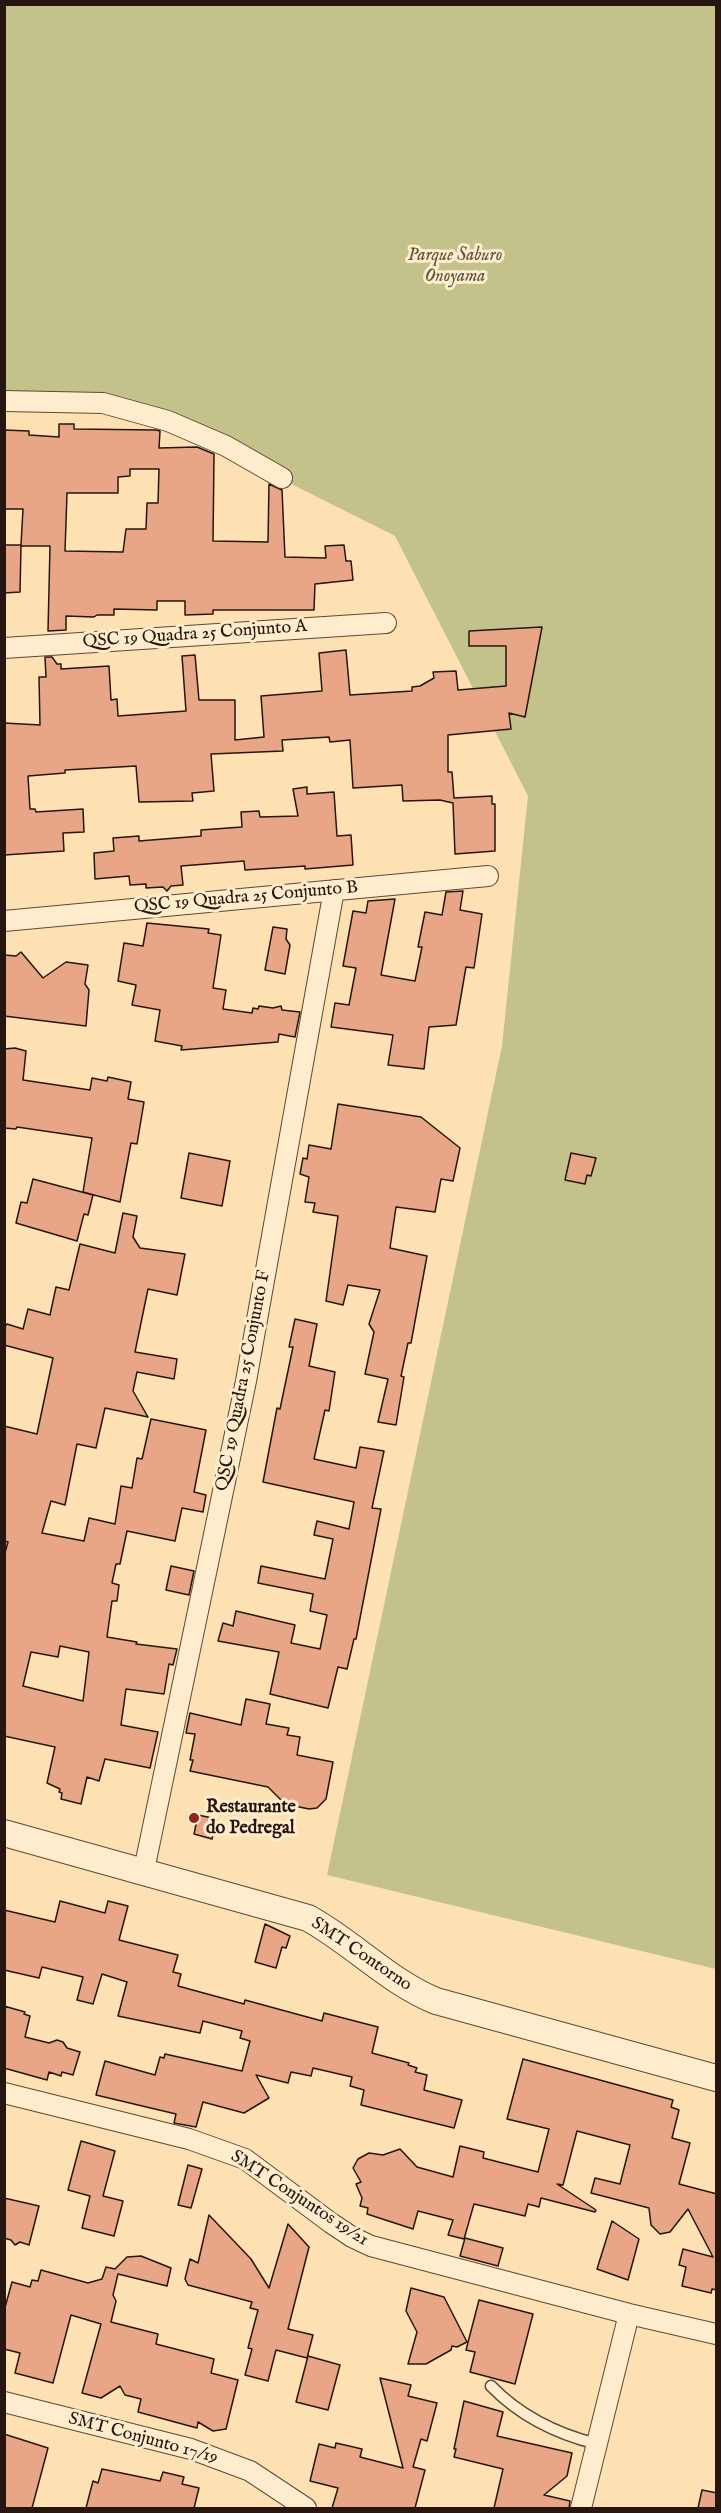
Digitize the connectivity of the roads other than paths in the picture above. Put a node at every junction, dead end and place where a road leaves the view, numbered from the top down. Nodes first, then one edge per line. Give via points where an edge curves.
1 (4, 401) edge
2 (282, 477) dead end
3 (386, 623) dead end
4 (4, 648) edge
5 (488, 876) dead end
6 (334, 890) junction
7 (4, 921) edge
8 (4, 1833) edge
9 (144, 1870) junction
10 (717, 2078) edge
11 (4, 2093) edge
12 (629, 2314) junction
13 (717, 2334) edge
14 (491, 2386) dead end
15 (4, 2403) edge
16 (597, 2444) junction
17 (306, 2508) edge
18 (582, 2508) edge

1 - 2 street via 103,403 168,421 226,446
3 - 4 street, QSC 19 Quadra 25 Conjunto A
5 - 6 street, QSC 19 Quadra 25 Conjunto B
6 - 7 street, QSC 19 Quadra 25 Conjunto B
6 - 9 street, QSC 19 Quadra 25 Conjunto F via 246,1381
8 - 9 street, SMT Contorno
9 - 10 street, SMT Contorno via 308,1918 414,1991 436,2001
11 - 12 street, SMT Conjuntos 19/21 via 189,2139 245,2159 331,2223 371,2246
12 - 13 street, SMT Conjuntos 19/21
12 - 16 street
14 - 16 lane via 508,2403 557,2431
15 - 17 street, SMT Conjunto 17/19 via 202,2453 250,2471
16 - 18 street

